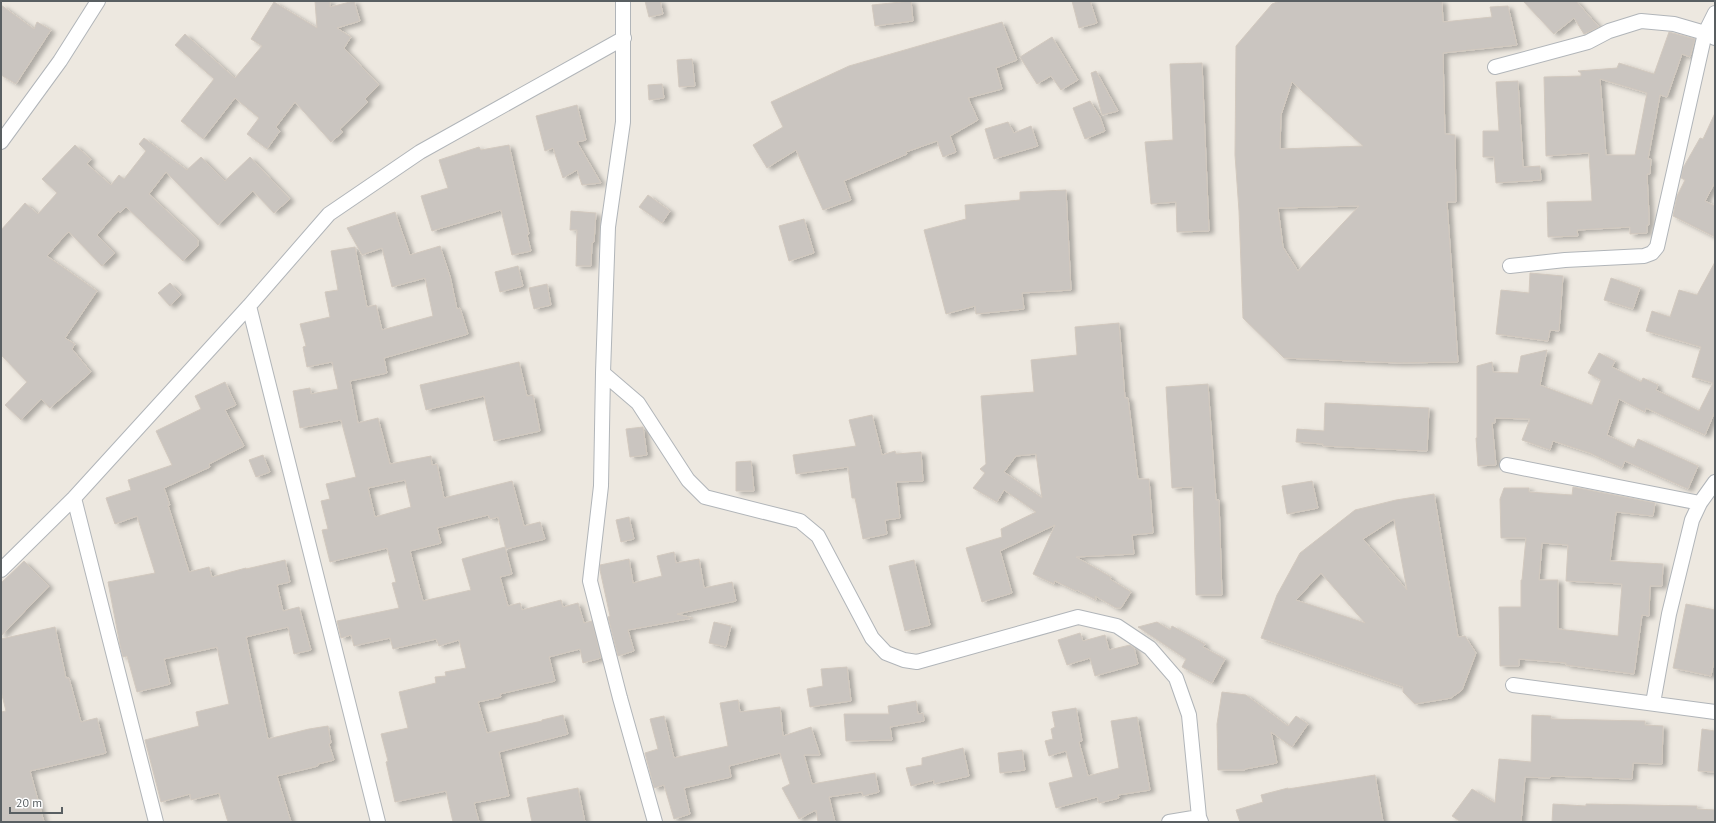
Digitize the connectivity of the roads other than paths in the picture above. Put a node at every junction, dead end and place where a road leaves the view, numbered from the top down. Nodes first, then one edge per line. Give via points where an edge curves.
1 (98, 1) edge
2 (623, 1) edge
3 (1715, 13) edge
4 (1710, 36) edge
5 (624, 38) junction
6 (1495, 67) dead end
7 (1, 142) edge
8 (1510, 266) dead end
9 (249, 306) junction
10 (603, 373) junction
11 (1507, 465) dead end
12 (1715, 482) edge
13 (74, 498) junction
14 (1700, 503) junction
15 (1, 570) edge
16 (1513, 684) dead end
17 (1653, 703) junction
18 (1715, 712) edge
19 (1200, 819) edge
20 (156, 822) edge
21 (378, 822) edge
22 (655, 822) edge
23 (1169, 822) edge

1 - 7 street via 60,62
2 - 5 street
3 - 4 street
4 - 6 street via 1674,24 1641,21 1609,31 1588,42
4 - 8 street via 1657,247 1652,253 1644,256
5 - 9 street via 420,152 329,214
5 - 10 street via 622,122 608,227
9 - 13 street
9 - 21 street
10 - 19 street via 638,403 688,480 705,497 800,521 818,536 872,638 886,653 917,662 1078,617 1117,626 1150,648 1176,678 1189,715
10 - 22 street via 602,486 590,581
11 - 14 street
12 - 14 street
13 - 15 street
13 - 20 street
14 - 17 street via 1692,520 1669,614
16 - 17 street
17 - 18 street
19 - 23 street

